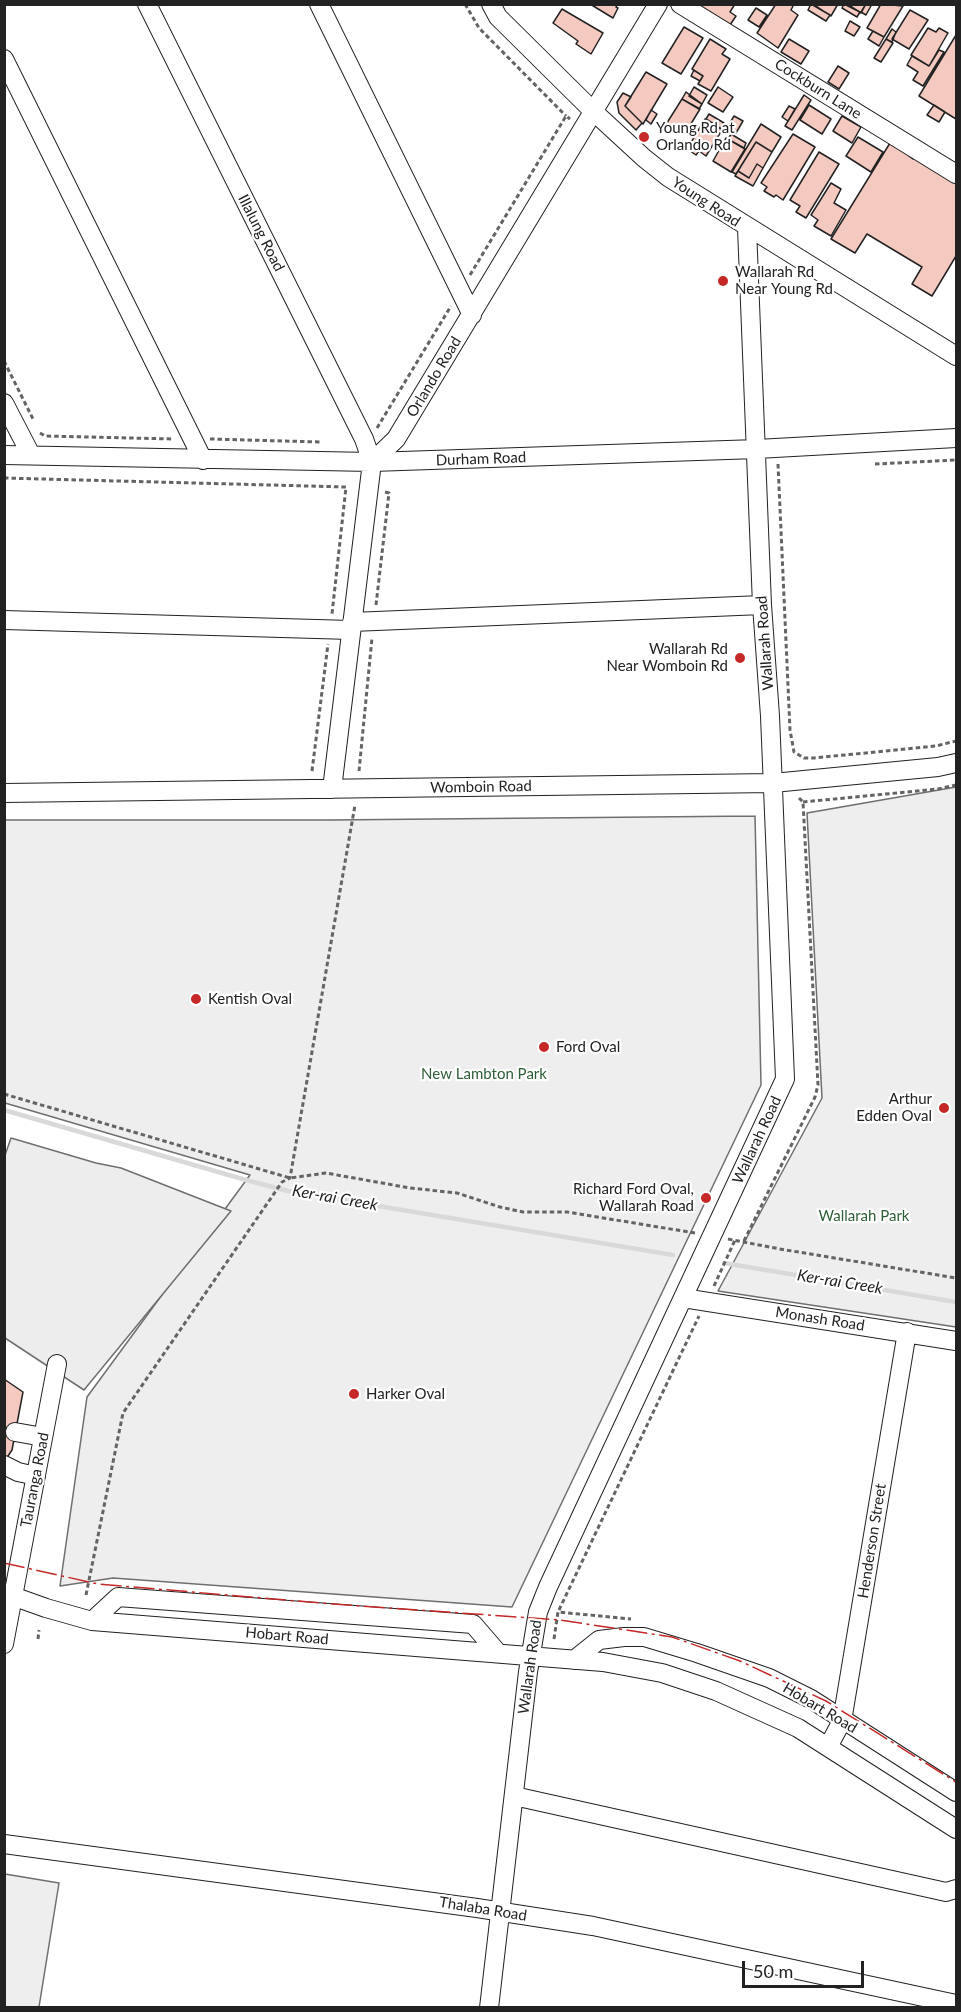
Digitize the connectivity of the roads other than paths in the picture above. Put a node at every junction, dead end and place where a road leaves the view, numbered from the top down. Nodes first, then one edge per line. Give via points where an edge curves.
1 (147, 4) edge
2 (318, 4) edge
3 (491, 4) edge
4 (658, 4) edge
5 (680, 4) edge
6 (4, 59) edge
7 (593, 111) junction
8 (957, 174) edge
9 (747, 228) junction
10 (472, 315) junction
11 (957, 356) edge
12 (4, 403) edge
13 (957, 438) edge
14 (757, 449) junction
15 (4, 455) edge
16 (31, 455) junction
17 (203, 460) junction
18 (372, 462) junction
19 (762, 605) junction
20 (4, 620) edge
21 (351, 626) junction
22 (957, 763) edge
23 (773, 783) junction
24 (332, 789) junction
25 (4, 793) edge
26 (683, 1298) junction
27 (907, 1332) junction
28 (957, 1341) edge
29 (57, 1364) dead end
30 (15, 1432) dead end
31 (43, 1437) junction
32 (4, 1465) edge
33 (36, 1476) junction
34 (9, 1595) edge
35 (92, 1621) junction
36 (4, 1644) edge
37 (498, 1653) junction
38 (530, 1656) junction
39 (574, 1660) junction
40 (842, 1720) junction
41 (828, 1747) junction
42 (957, 1792) edge
43 (514, 1796) junction
44 (957, 1829) edge
45 (4, 1844) edge
46 (957, 1889) edge
47 (500, 1911) junction
48 (957, 2004) edge
49 (489, 2007) edge

1 - 18 street, Illalung Road
2 - 10 street
3 - 7 street, Young Road via 498,16
4 - 7 street, Orlando Road
5 - 8 street, Cockburn Lane
6 - 17 street
7 - 9 street, Young Road via 668,177
7 - 10 street, Orlando Road
9 - 11 street, Young Road
9 - 14 street, Wallarah Road
10 - 18 street, Orlando Road via 396,439
12 - 16 street
13 - 14 street, Durham Road
14 - 18 street, Durham Road
14 - 19 street, Wallarah Road
15 - 16 street, Durham Road
16 - 17 street, Durham Road
17 - 18 street, Durham Road
18 - 21 street
19 - 21 street via 375,621
19 - 23 street, Wallarah Road
20 - 21 street via 330,629
21 - 24 street
22 - 23 street, Womboin Road
23 - 24 street, Womboin Road
23 - 26 street, Wallarah Road via 786,1079
24 - 25 street, Womboin Road
26 - 27 street, Monash Road
26 - 38 street, Wallarah Road via 544,1596
27 - 28 street, Monash Road
27 - 40 street, Henderson Street
29 - 31 street, Tauranga Road
30 - 31 street
31 - 33 street, Tauranga Road
32 - 33 street
33 - 34 street, Tauranga Road
34 - 35 street, Hobart Road
34 - 36 street, Tauranga Road
35 - 37 street, Hobart Road
35 - 37 street via 118,1597 450,1622 473,1624
37 - 38 street, Hobart Road
38 - 39 street, Hobart Road
38 - 43 street, Wallarah Road
39 - 40 street, Hobart Road via 599,1640 644,1637 769,1678
39 - 41 street, Hobart Road via 635,1666 707,1687 768,1713
40 - 41 street, Henderson Street
40 - 42 street, Hobart Road
41 - 44 street, Hobart Road
43 - 46 street via 946,1892
43 - 47 street, Wallarah Road
45 - 47 street, Thalaba Road
47 - 48 street, Thalaba Road via 593,1926
47 - 49 street, Wallarah Road

